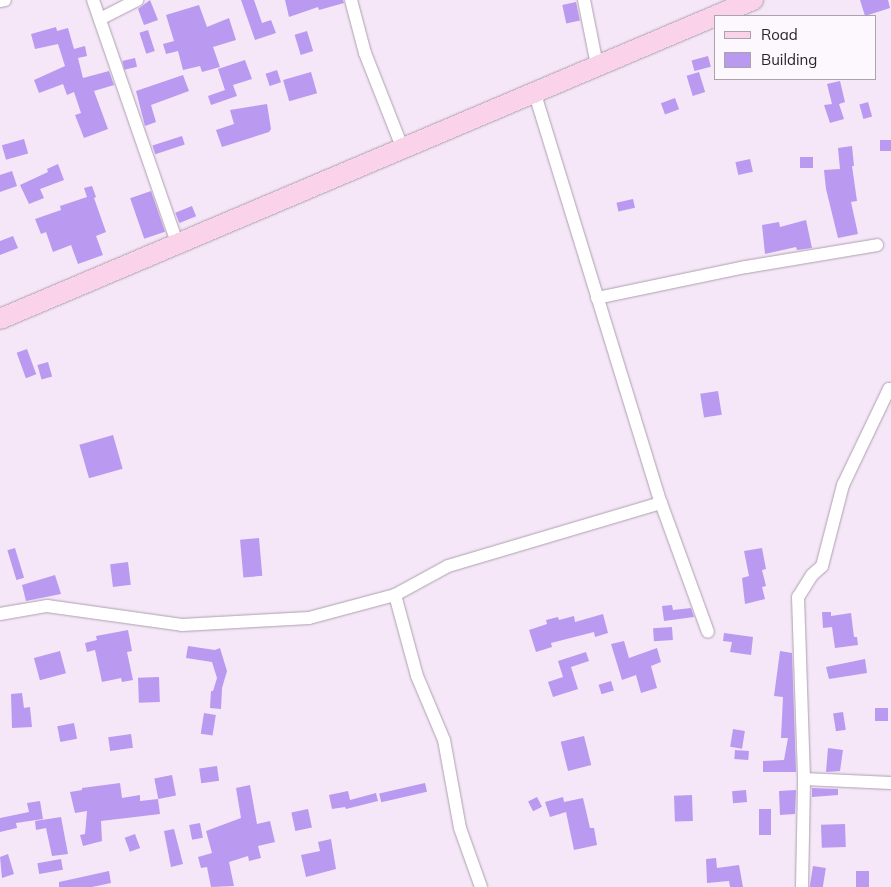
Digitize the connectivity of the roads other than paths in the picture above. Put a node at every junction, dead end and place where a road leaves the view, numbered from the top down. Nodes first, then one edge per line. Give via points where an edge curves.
1 (5, 0) edge
2 (93, 0) edge
3 (137, 0) edge
4 (351, 0) edge
5 (584, 0) edge
6 (753, 0) edge
7 (0, 2) edge
8 (717, 15) edge
9 (714, 16) edge
10 (100, 19) junction
11 (597, 65) junction
12 (534, 91) junction
13 (402, 147) junction
14 (177, 243) junction
15 (877, 245) dead end
16 (597, 298) junction
17 (0, 319) edge
18 (891, 389) edge
19 (661, 503) junction
20 (395, 595) junction
21 (0, 614) edge
22 (708, 632) dead end
23 (804, 779) junction
24 (891, 783) edge
25 (481, 887) edge
26 (802, 887) edge

1 - 7 street
2 - 10 street
3 - 10 street
4 - 13 street via 365,53
5 - 11 street
6 - 8 main road
9 - 11 main road
10 - 14 street
11 - 12 main road
12 - 13 main road
12 - 16 street
13 - 14 main road
14 - 17 main road
15 - 16 street
16 - 19 street
18 - 23 street via 888,388 843,485 822,566 798,597
19 - 20 street via 448,566
19 - 22 street
20 - 21 street via 308,618 182,625 48,606
20 - 25 street via 417,676 444,740 460,828
23 - 24 street
23 - 26 street

